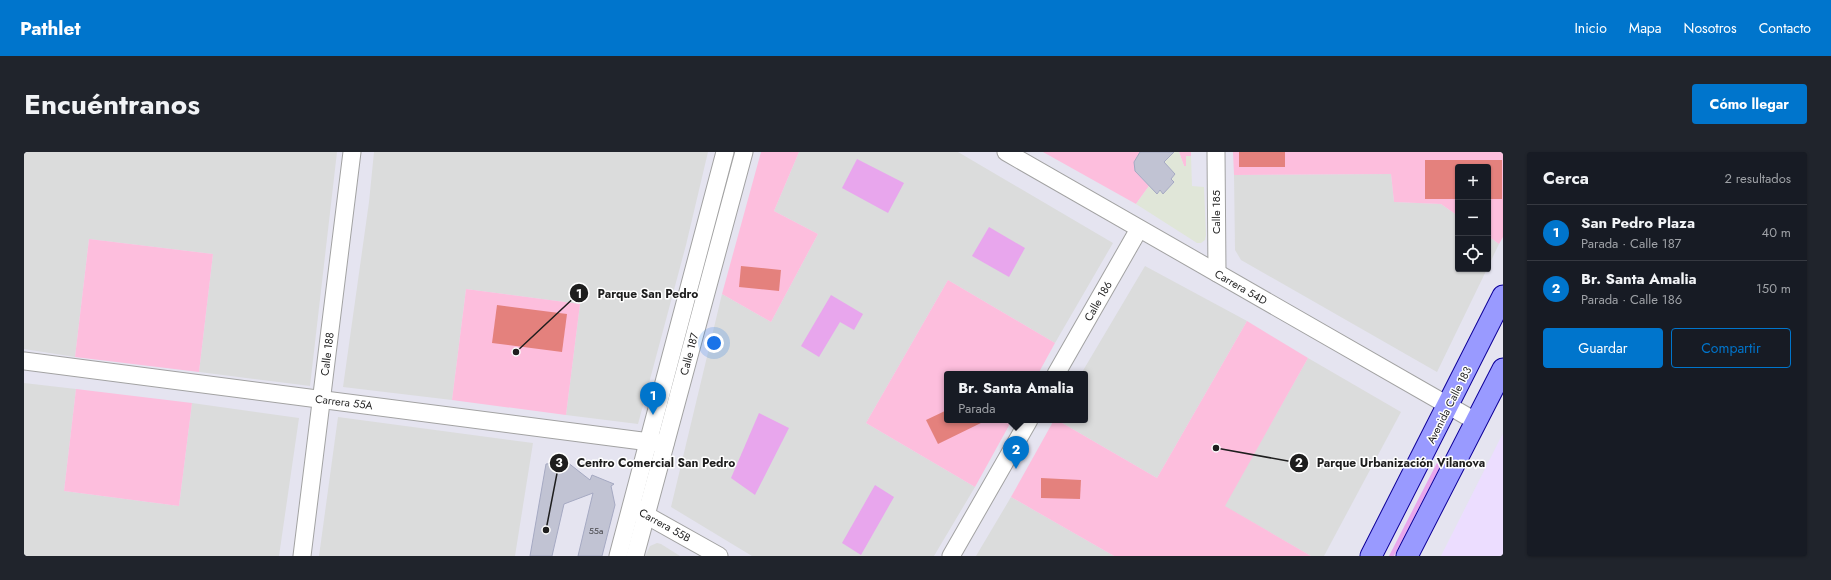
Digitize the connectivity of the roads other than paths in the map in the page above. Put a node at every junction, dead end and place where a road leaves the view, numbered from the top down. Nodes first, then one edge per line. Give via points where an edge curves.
1 (352, 152) edge
2 (725, 152) edge
3 (744, 152) edge
4 (1006, 152) edge
5 (1216, 152) edge
6 (1139, 228) junction
7 (1217, 273) junction
8 (1503, 296) edge
9 (24, 361) edge
10 (1503, 369) edge
11 (1058, 371) edge
12 (321, 400) junction
13 (1449, 406) junction
14 (1477, 422) junction
15 (1027, 423) edge
16 (657, 443) junction
17 (639, 511) junction
18 (302, 556) edge
19 (618, 556) edge
20 (635, 556) edge
21 (719, 556) edge
22 (951, 556) edge
23 (1371, 556) edge
24 (1407, 556) edge

1 - 12 street, Calle 188
2 - 16 street, Calle 187
3 - 16 street, Calle 187
4 - 6 street, Carrera 54D
5 - 7 street, Calle 185
6 - 7 street, Carrera 54D
6 - 11 street, Calle 186
7 - 13 street, Carrera 54D
8 - 13 main road, Avenida Calle 183
9 - 12 street, Carrera 55A
10 - 14 main road
12 - 16 street, Carrera 55A
12 - 18 street, Calle 188
13 - 14 street, Carrera 54D
13 - 23 main road, Avenida Calle 183
14 - 24 main road
15 - 22 street
16 - 17 street, Calle 187
17 - 19 street, Calle 187
17 - 20 street, Calle 187
17 - 21 street, Carrera 55B

